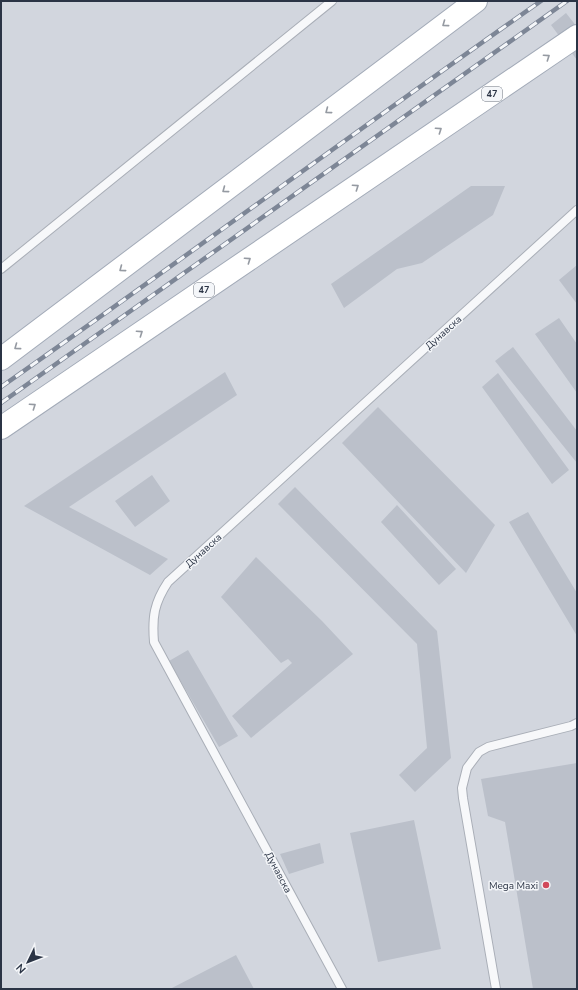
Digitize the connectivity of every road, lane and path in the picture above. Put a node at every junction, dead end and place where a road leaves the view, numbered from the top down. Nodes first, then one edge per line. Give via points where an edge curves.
1 (332, 1) edge
2 (476, 1) edge
3 (577, 36) edge
4 (577, 210) edge
5 (1, 269) edge
6 (1, 359) edge
7 (1, 428) edge
8 (577, 723) edge
9 (342, 989) edge
10 (496, 989) edge

1 - 5 lane
2 -> 6 main road
7 -> 3 main road, 47
4 - 9 lane, Дунавска via 168,582 154,610 154,642
8 - 10 lane via 488,747 472,760 463,778 463,798

